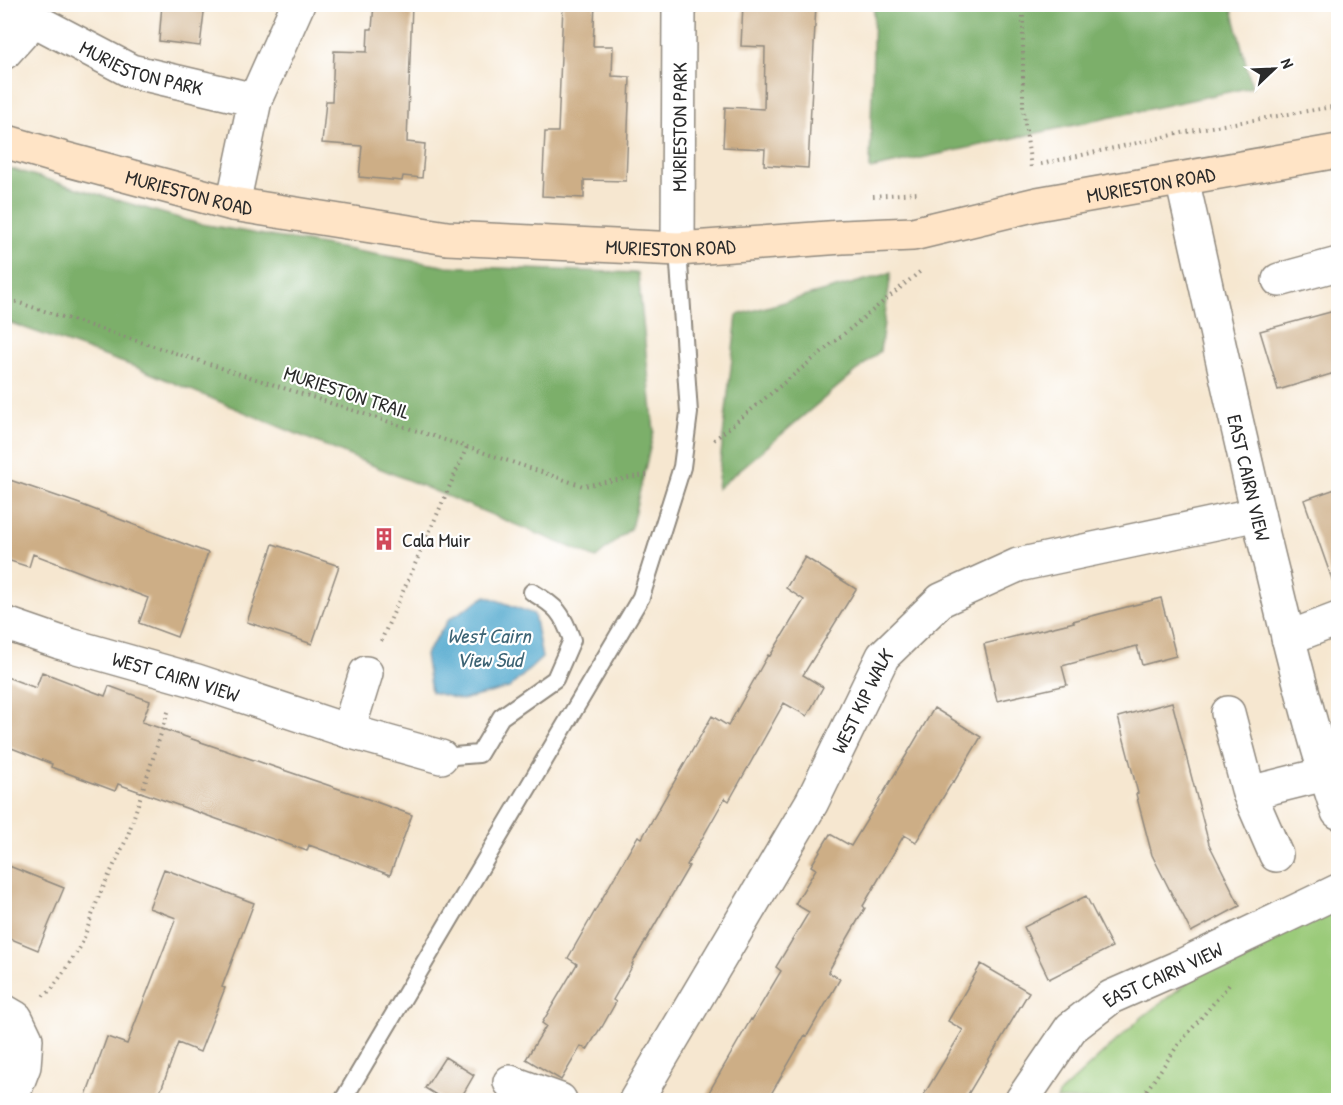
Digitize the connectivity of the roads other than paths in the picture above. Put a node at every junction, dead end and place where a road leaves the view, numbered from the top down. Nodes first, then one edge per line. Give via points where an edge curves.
1 (298, 4) edge
2 (679, 4) edge
3 (25, 12) edge
4 (5, 52) edge
5 (255, 100) junction
6 (4, 141) edge
7 (1338, 151) edge
8 (1182, 179) junction
9 (233, 204) junction
10 (678, 249) junction
11 (1338, 264) edge
12 (1279, 280) dead end
13 (1258, 514) junction
14 (532, 592) dead end
15 (1338, 619) edge
16 (4, 623) edge
17 (1288, 638) junction
18 (366, 673) road end
19 (1228, 712) dead end
20 (348, 731) junction
21 (441, 757) joint
22 (1325, 774) junction
23 (1250, 793) junction
24 (1338, 812) edge
25 (1276, 855) dead end
26 (1338, 891) edge
27 (10, 1014) edge
28 (510, 1082) dead end
29 (11, 1101) edge
30 (343, 1101) edge
31 (560, 1101) edge
32 (636, 1101) edge
33 (1022, 1101) edge

1 - 5 street
2 - 10 street, MURIESTON PARK
3 - 4 street, MURIESTON PARK
3 - 5 street, MURIESTON PARK via 131,70
5 - 9 street
6 - 9 street, MURIESTON ROAD
7 - 8 street, MURIESTON ROAD
8 - 10 street, MURIESTON ROAD via 1037,204 914,234
8 - 13 street, EAST CAIRN VIEW
9 - 10 street, MURIESTON ROAD via 447,237
10 - 30 lane via 689,413 682,466 641,597
11 - 12 street
13 - 17 street, EAST CAIRN VIEW
13 - 32 street, WEST KIP WALK via 1018,566 942,600 883,656 812,802
14 - 21 lane via 552,604 565,620 572,640 555,679 501,717 479,754
15 - 17 street
16 - 20 street, WEST CAIRN VIEW
17 - 22 street, EAST CAIRN VIEW
18 - 20 street
19 - 23 street
20 - 21 street, WEST CAIRN VIEW
22 - 23 street
22 - 24 street, EAST CAIRN VIEW
23 - 25 street
26 - 33 street, EAST CAIRN VIEW via 1112,997 1071,1028
27 - 29 street via 26,1039 24,1066
28 - 31 street

